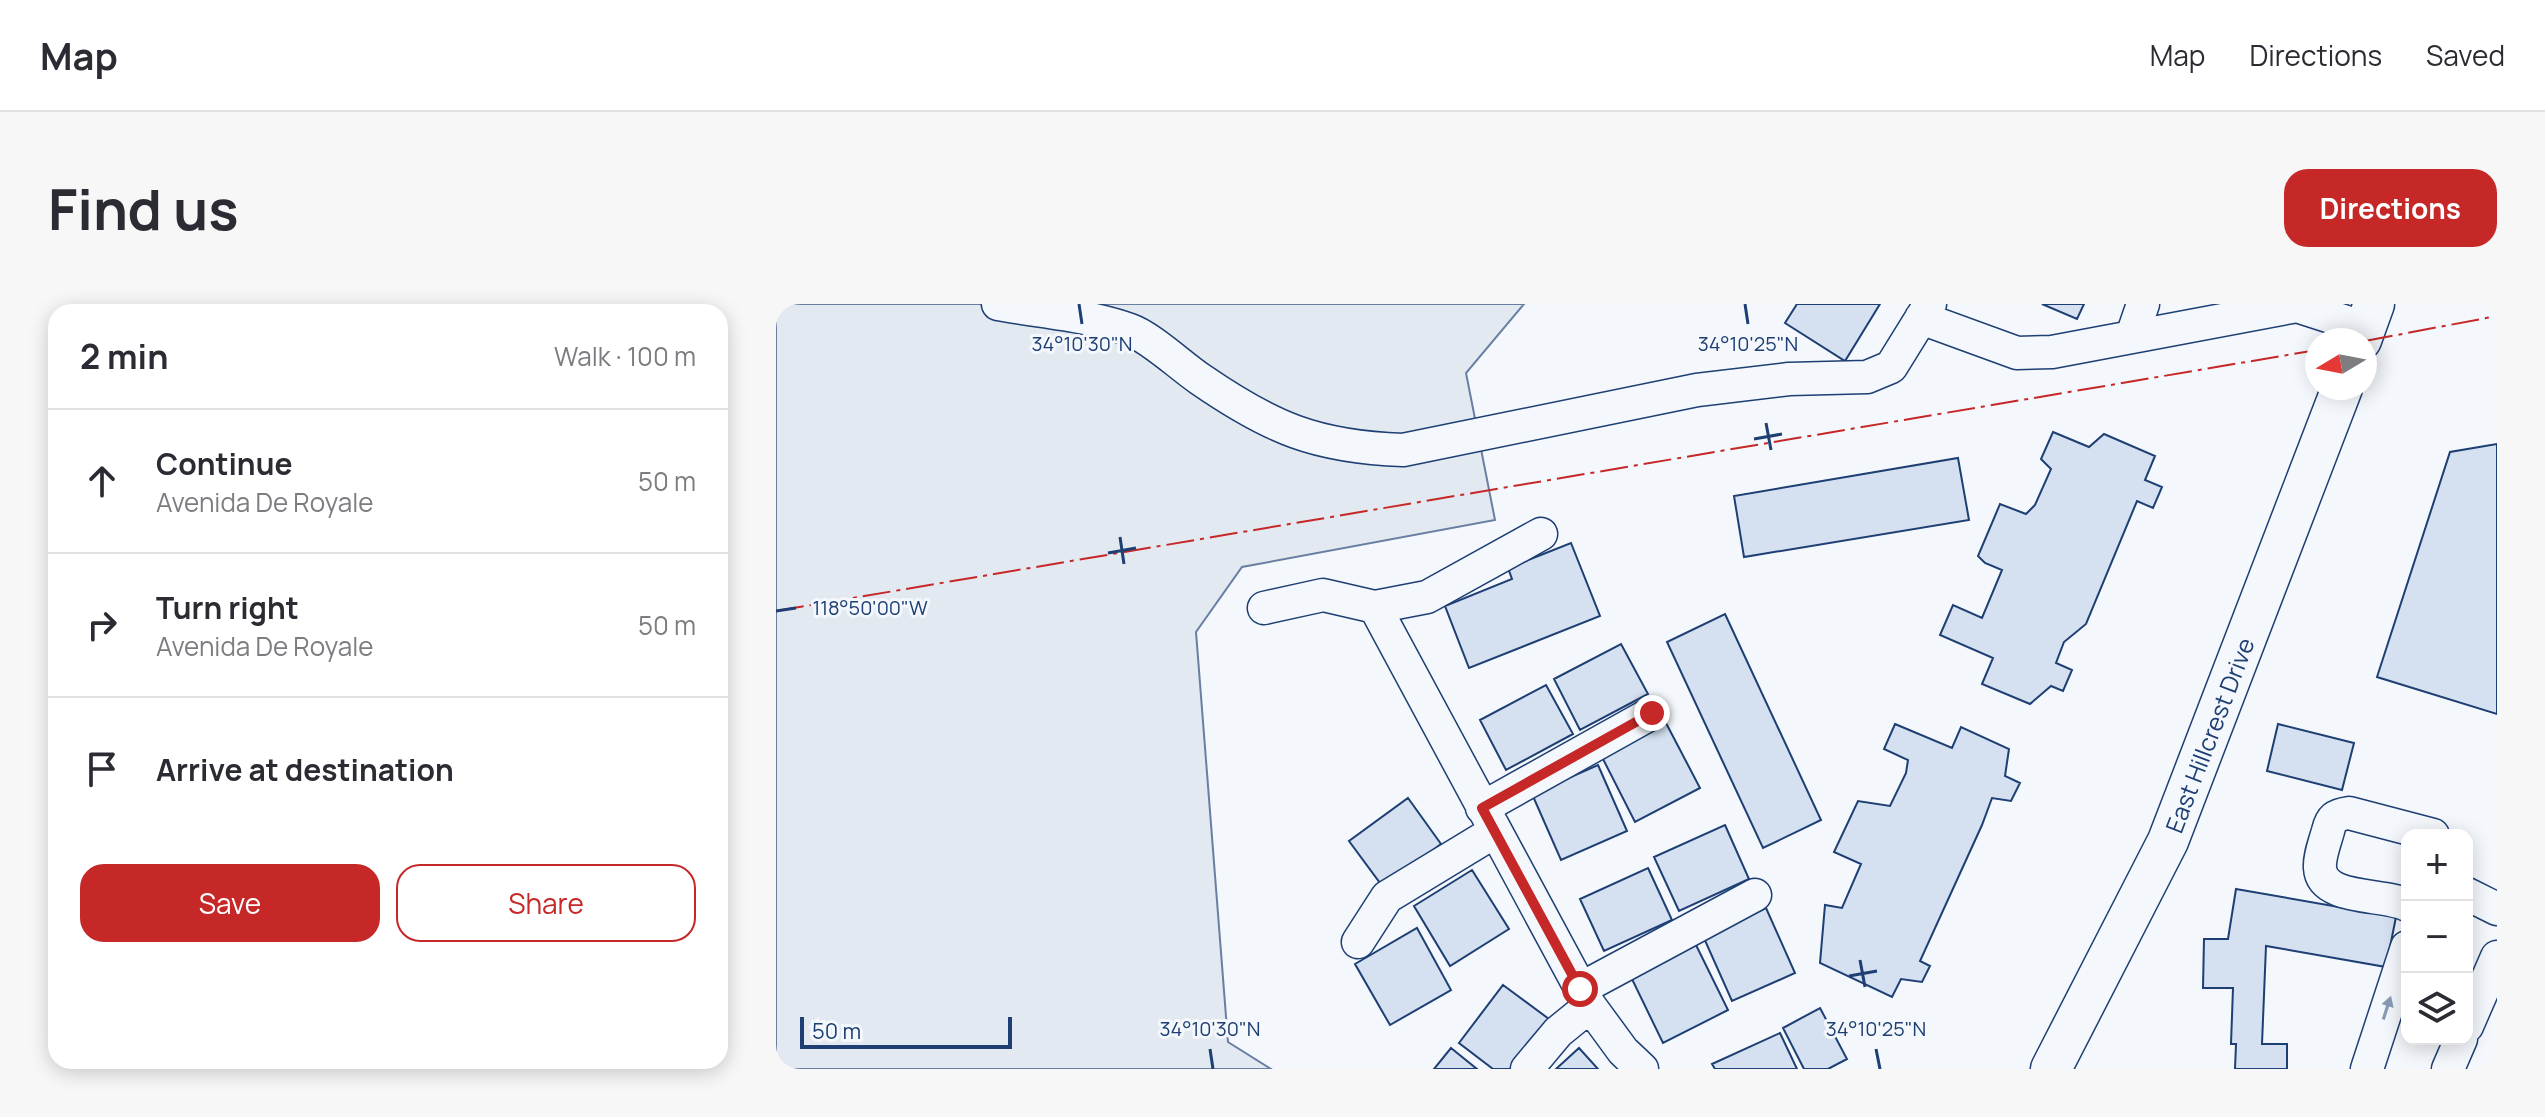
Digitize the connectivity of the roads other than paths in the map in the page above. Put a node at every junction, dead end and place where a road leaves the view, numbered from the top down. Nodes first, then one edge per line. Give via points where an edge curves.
1 (998, 304) edge
2 (2143, 304) edge
3 (1926, 311) edge
4 (2367, 324) edge
5 (2132, 336) junction
6 (2337, 400) edge
7 (1541, 534) dead end
8 (1375, 607) junction
9 (1264, 608) dead end
10 (1652, 713) dead end
11 (1488, 820) junction
12 (2413, 829) edge
13 (1755, 895) dead end
14 (2473, 897) edge
15 (2401, 904) edge
16 (2497, 909) edge
17 (1358, 942) dead end
18 (2497, 957) edge
19 (2401, 965) edge
20 (1585, 998) junction
21 (2473, 1012) edge
22 (2458, 1045) edge
23 (1527, 1069) edge
24 (1642, 1069) edge
25 (2051, 1069) edge
26 (2367, 1069) edge
27 (2448, 1069) edge

1 - 3 street via 1133,331 1266,421 1314,440 1403,450 1697,390 1867,377 1891,367
2 - 5 street
3 - 5 street via 2017,353 2052,352
4 - 5 street via 2297,306
6 - 25 main road, East Hillcrest Drive via 2168,841
7 - 8 street via 1427,597
8 - 9 street via 1323,595
8 - 11 street
10 - 11 street
11 - 17 street via 1387,897
11 - 20 street
12 - 15 street via 2338,814 2330,821 2320,867 2323,881 2334,890
13 - 20 street
14 - 16 street
18 - 21 street
26 -> 19 street
20 - 23 street
20 - 24 street
22 - 27 street

